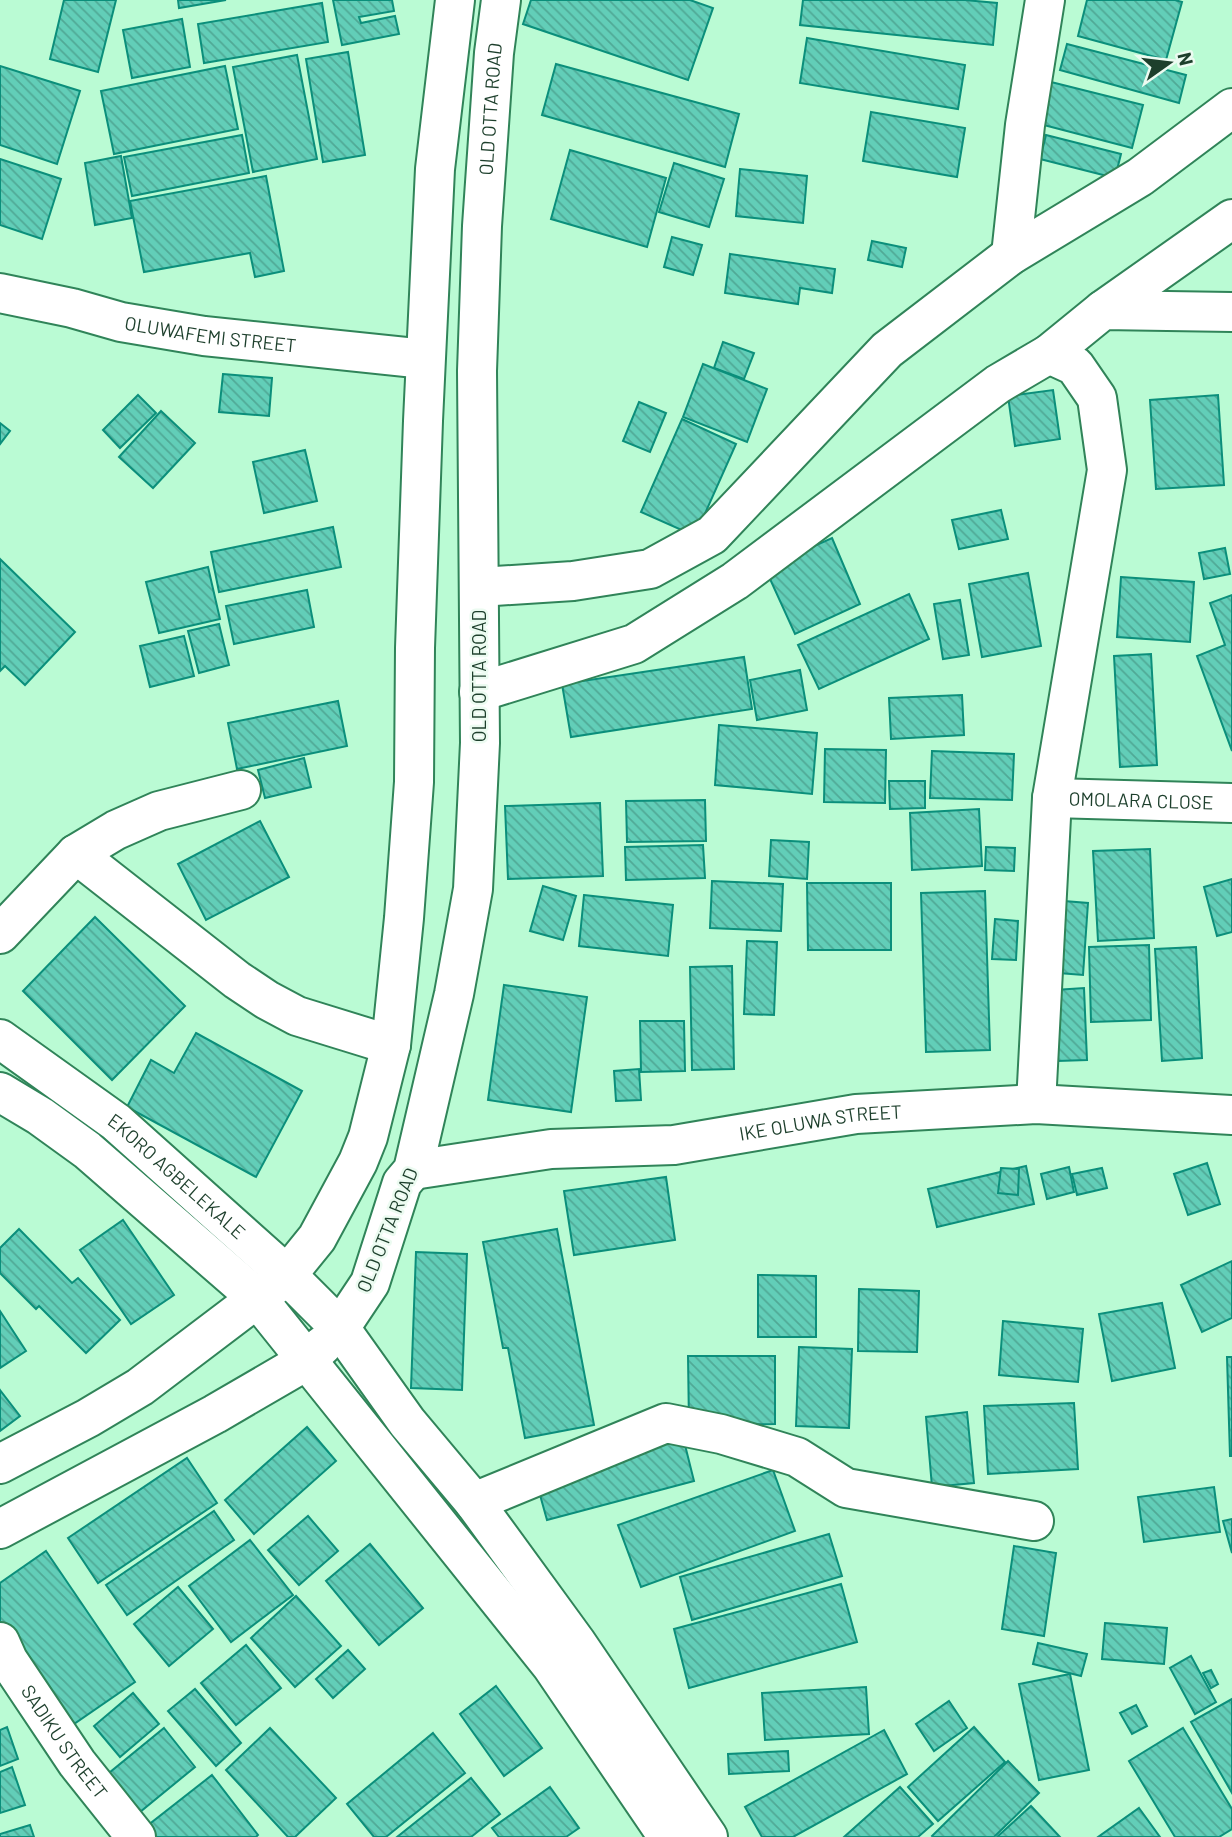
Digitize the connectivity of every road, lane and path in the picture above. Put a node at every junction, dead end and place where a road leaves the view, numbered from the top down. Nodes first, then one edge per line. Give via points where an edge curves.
1 (455, 0) edge
2 (501, 0) edge
3 (1045, 0) edge
4 (1232, 108) edge
5 (1232, 219) edge
6 (1011, 254) junction
7 (0, 293) edge
8 (1103, 310) junction
9 (1232, 312) edge
10 (1049, 354) junction
11 (425, 359) junction
12 (477, 418) junction
13 (423, 421) junction
14 (479, 600) junction
15 (479, 676) junction
16 (241, 790) dead end
17 (1052, 798) junction
18 (1232, 803) edge
19 (76, 854) junction
20 (0, 934) edge
21 (0, 1039) edge
22 (391, 1045) junction
23 (0, 1092) edge
24 (1036, 1104) junction
25 (1232, 1115) edge
26 (412, 1170) junction
27 (287, 1275) junction
28 (257, 1298) junction
29 (341, 1328) junction
30 (306, 1361) junction
31 (0, 1464) edge
32 (474, 1502) junction
33 (1034, 1521) dead end
34 (0, 1529) edge
35 (0, 1642) edge
36 (136, 1837) edge
37 (668, 1837) edge
38 (708, 1837) edge

1 - 11 street via 435,169
2 - 12 street, OLD OTTA ROAD via 482,226
3 - 6 street
4 - 6 street via 1140,177
5 - 8 street
6 - 14 street via 887,350 712,535 650,569
7 - 11 street, OLUWAFEMI STREET via 190,333
8 - 9 street
8 - 10 street
10 - 15 street via 998,384 736,581 634,644
10 - 17 street via 1075,366 1097,398 1107,470
11 - 13 street
12 - 13 street
12 - 14 street, OLD OTTA ROAD
13 - 22 street via 413,796
14 - 15 street, OLD OTTA ROAD
15 - 26 street, OLD OTTA ROAD via 473,888 454,994
16 - 19 street via 159,811
17 - 18 street, OMOLARA CLOSE
17 - 24 street
19 - 20 street
19 - 22 street via 267,1000 297,1016
21 - 27 street, EKORO AGBELEKALE via 116,1122
22 - 27 street via 358,1162 317,1238
23 - 28 street via 87,1150
24 - 25 street, IKE OLUWA STREET
24 - 26 street, IKE OLUWA STREET via 856,1114 674,1145 551,1149
26 - 29 street, OLD OTTA ROAD via 402,1183 370,1283
27 - 28 street
27 - 29 street, EKORO AGBELEKALE
28 - 30 street
28 - 31 street via 141,1387
29 - 30 street, OLD OTTA ROAD
29 - 32 street, EKORO AGBELEKALE via 407,1422
30 - 34 street
30 - 37 street via 551,1665
32 - 33 street via 666,1423 797,1457 846,1488
32 - 38 street, EKORO AGBELEKALE
35 - 36 street, SADIKU STREET via 77,1763

